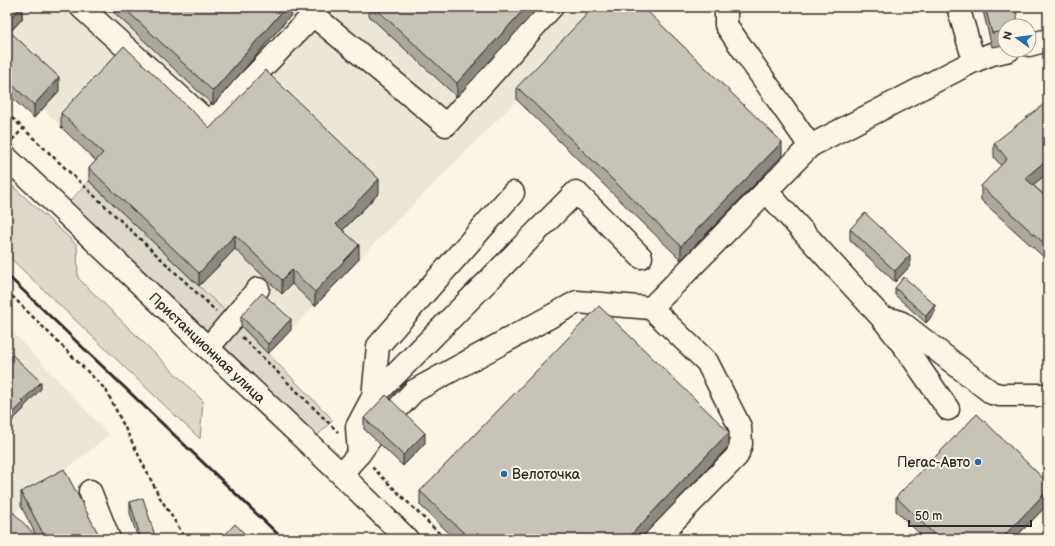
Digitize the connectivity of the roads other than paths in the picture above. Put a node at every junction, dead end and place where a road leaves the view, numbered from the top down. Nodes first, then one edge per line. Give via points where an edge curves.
1 (81, 7) edge
2 (552, 7) edge
3 (726, 7) edge
4 (958, 7) edge
5 (316, 11) edge
6 (1048, 40) edge
7 (1037, 43) edge
8 (997, 53) edge
9 (974, 61) junction
10 (810, 146) junction
11 (8, 151) edge
12 (766, 191) junction
13 (513, 193) dead end
14 (641, 257) dead end
15 (258, 289) dead end
16 (652, 308) junction
17 (882, 318) junction
18 (208, 348) junction
19 (1048, 395) edge
20 (373, 397) junction
21 (948, 409) dead end
22 (359, 454) junction
23 (340, 474) junction
24 (90, 492) dead end
25 (110, 539) edge
26 (407, 539) edge
27 (656, 539) edge

1 - 5 street via 209,123
2 - 5 street via 446,125
3 - 10 street via 726,25
4 - 9 street
6 - 7 street
8 - 9 street
9 - 10 street
10 - 12 street
11 - 18 street, Пристанционная улица
12 - 16 street
12 - 17 street
13 - 20 street via 378,346
14 - 20 street via 576,192
15 - 18 street
16 - 22 street via 577,302 414,391 372,436
16 - 27 street via 707,362 740,427 741,444 737,456
17 - 19 street via 902,323 992,393
17 - 21 street
18 - 23 street, Пристанционная улица
20 - 22 street via 357,427
22 - 23 street
23 - 26 street, Пристанционная улица
24 - 25 street

